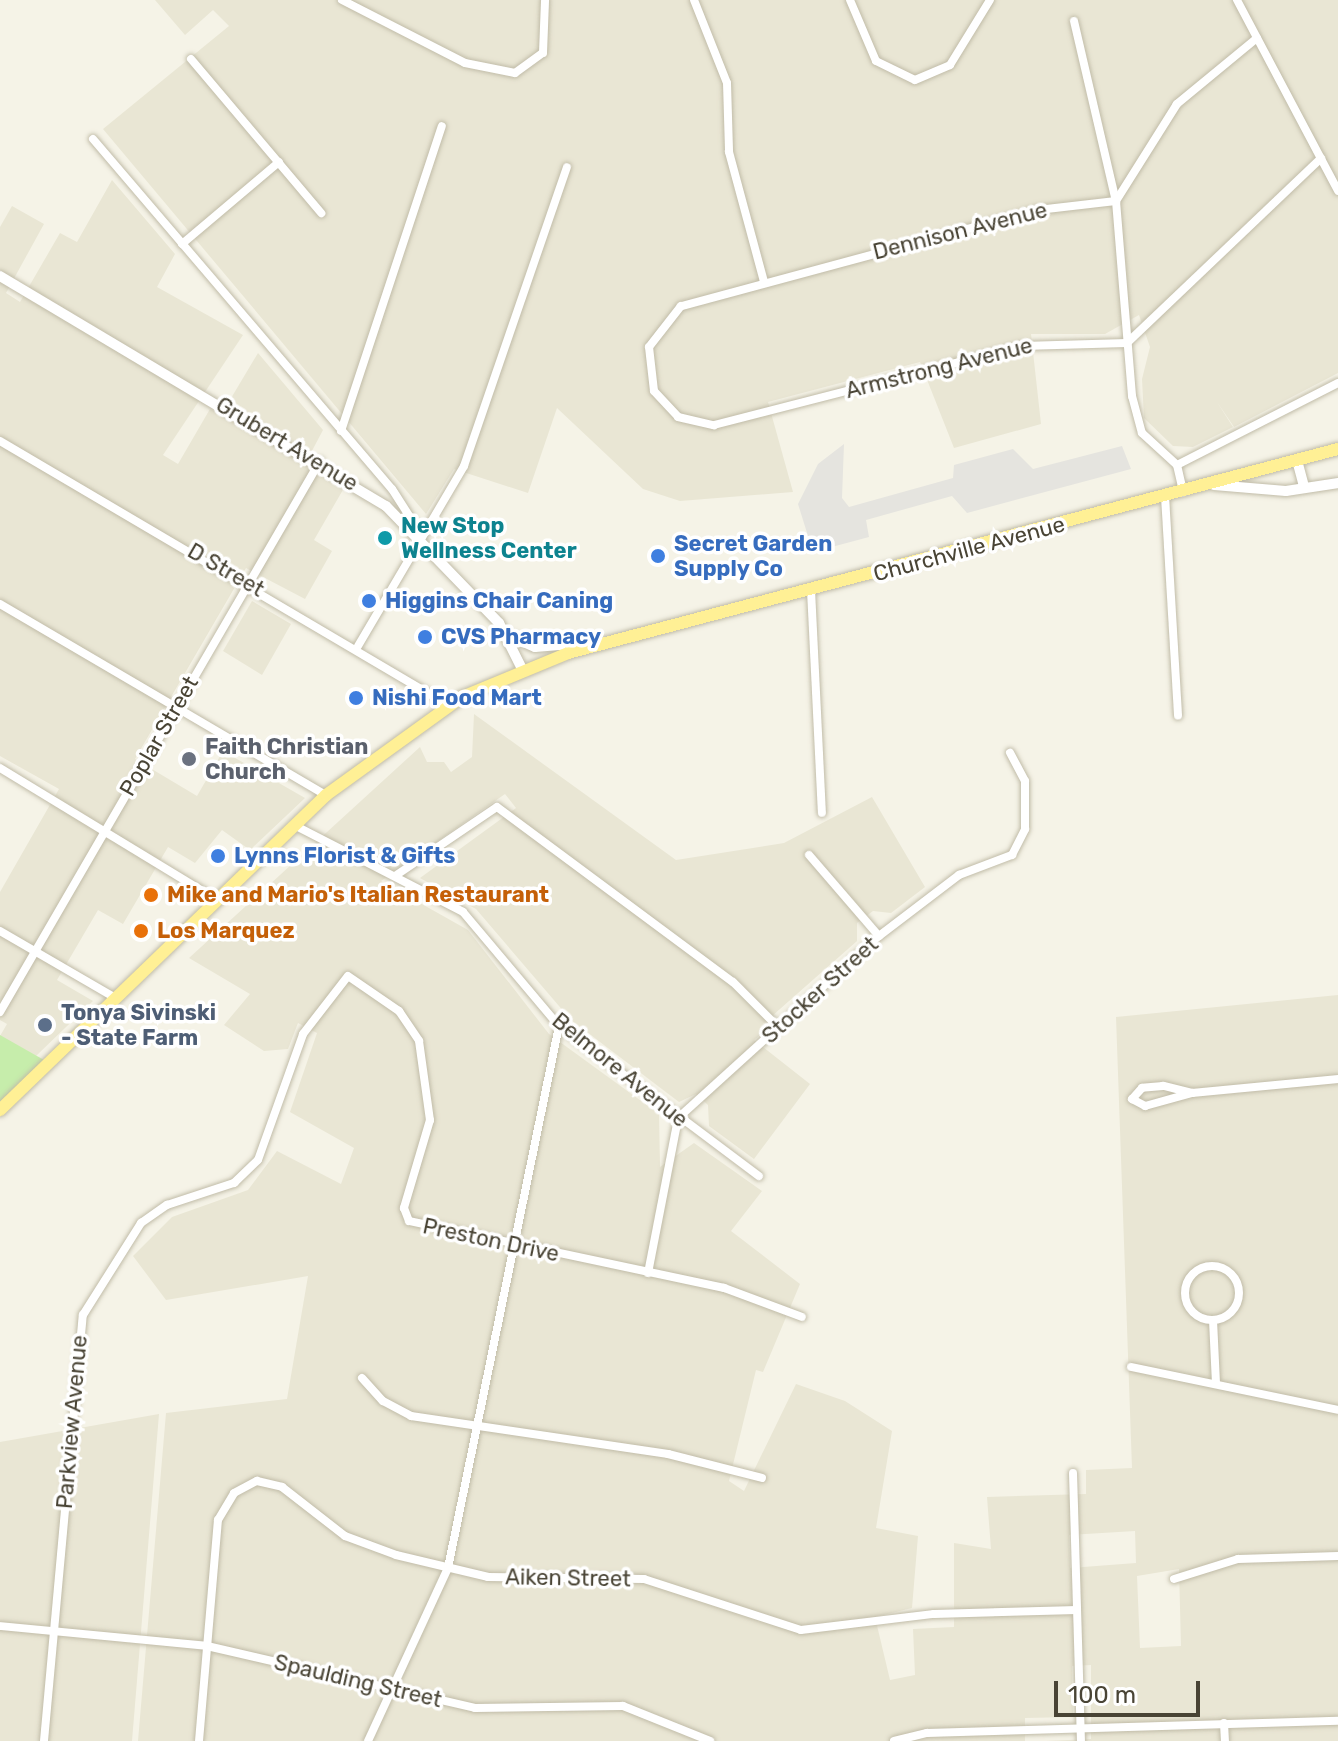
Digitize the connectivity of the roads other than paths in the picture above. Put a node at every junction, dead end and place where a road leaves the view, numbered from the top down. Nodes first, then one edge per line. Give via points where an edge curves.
1 (342, 0) edge
2 (545, 0) edge
3 (694, 0) edge
4 (850, 0) edge
5 (990, 0) edge
6 (1237, 0) edge
7 (1074, 21) dead end
8 (1257, 38) junction
9 (191, 59) dead end
10 (442, 126) dead end
11 (93, 139) dead end
12 (1321, 158) junction
13 (279, 162) junction
14 (567, 167) dead end
15 (1338, 191) edge
16 (1116, 201) junction
17 (321, 213) dead end
18 (182, 244) junction
19 (0, 276) edge
20 (764, 282) junction
21 (1127, 343) junction
22 (650, 382) joint
23 (1338, 383) edge
24 (341, 431) junction
25 (0, 441) edge
26 (1338, 449) edge
27 (320, 461) junction
28 (1298, 464) junction
29 (1177, 465) junction
30 (1338, 483) edge
31 (1214, 485) junction
32 (1304, 486) junction
33 (1183, 492) junction
34 (1165, 496) junction
35 (422, 536) junction
36 (247, 582) junction
37 (811, 590) junction
38 (0, 604) edge
39 (508, 635) junction
40 (609, 642) junction
41 (358, 646) junction
42 (522, 669) junction
43 (448, 705) junction
44 (177, 706) junction
45 (1178, 716) dead end
46 (1010, 753) dead end
47 (0, 768) edge
48 (326, 795) junction
49 (822, 813) dead end
50 (294, 825) junction
51 (106, 828) junction
52 (809, 855) dead end
53 (395, 876) junction
54 (217, 900) junction
55 (0, 931) edge
56 (879, 936) junction
57 (35, 951) junction
58 (348, 976) joint
59 (114, 997) junction
60 (0, 1012) edge
61 (559, 1026) junction
62 (779, 1028) junction
63 (1338, 1079) edge
64 (1192, 1093) junction
65 (0, 1110) edge
66 (678, 1118) junction
67 (759, 1176) dead end
68 (513, 1245) junction
69 (648, 1273) junction
70 (802, 1317) dead end
71 (1213, 1320) junction
72 (1131, 1367) dead end
73 (362, 1378) dead end
74 (1216, 1384) junction
75 (1338, 1410) edge
76 (476, 1429) junction
77 (1073, 1473) dead end
78 (762, 1478) dead end
79 (1338, 1556) edge
80 (448, 1568) junction
81 (1174, 1579) dead end
82 (1077, 1610) junction
83 (0, 1626) edge
84 (53, 1632) junction
85 (207, 1646) junction
86 (396, 1691) junction
87 (1338, 1721) edge
88 (1224, 1723) junction
89 (1080, 1727) junction
90 (963, 1737) edge
91 (44, 1741) edge
92 (199, 1741) edge
93 (368, 1741) edge
94 (710, 1741) edge
95 (894, 1741) edge
96 (1081, 1741) edge
97 (1225, 1741) edge

1 - 2 street via 465,63 515,73 543,53
3 - 20 street via 727,83 730,156
4 - 5 street via 876,61 915,80 950,65
6 - 8 street
7 - 16 street
8 - 12 street
8 - 16 street via 1177,104
9 - 13 street
10 - 24 street
11 - 18 street
12 - 15 street
12 - 21 street
13 - 17 street
13 - 18 street
14 - 35 street via 470,451
16 - 20 street, Dennison Avenue via 1038,210
16 - 21 street
18 - 24 street
19 - 27 street, Grubert Avenue
20 - 22 street, Dennison Avenue via 671,313 649,347
21 - 22 street, Armstrong Avenue via 1014,347 714,425 678,417
21 - 29 street via 1142,433
23 - 29 street
24 - 35 street
25 - 36 street, D Street
26 - 28 main road, Churchville Avenue
27 - 35 street, Grubert Avenue
27 - 36 street, Poplar Street
28 - 31 main road, Churchville Avenue
28 - 32 street
29 - 33 street
30 - 32 street
31 - 32 street
31 - 33 main road, Churchville Avenue
33 - 34 main road, Churchville Avenue
34 - 37 main road, Churchville Avenue
34 - 45 street
35 - 39 street, Grubert Avenue
35 - 41 street
36 - 41 street, D Street
36 - 44 street, Poplar Street
37 - 40 main road, Churchville Avenue
37 - 49 street
38 - 44 street
39 - 40 street via 535,647
39 - 42 street, Grubert Avenue
40 - 42 main road, Churchville Avenue
41 - 43 street, D Street
42 - 43 main road, Churchville Avenue
43 - 48 main road, Churchville Avenue
44 - 48 street
44 - 51 street, Poplar Street
46 - 56 street, Stocker Street via 1025,781 1025,829 1016,851 959,875
47 - 51 street
48 - 50 main road, Churchville Avenue
50 - 53 street, Belmore Avenue
50 - 54 main road, Churchville Avenue
51 - 54 street
51 - 57 street, Poplar Street
52 - 56 street
53 - 61 street, Belmore Avenue via 477,923
53 - 62 street via 497,807 733,982
54 - 59 main road, Churchville Avenue
55 - 57 street
56 - 62 street, Stocker Street
57 - 59 street
57 - 60 street, Poplar Street
58 - 68 street, Preston Drive via 399,1011 419,1041 430,1126 405,1216 417,1226
58 - 84 street, Parkview Avenue via 303,1034 258,1160 234,1183 147,1218 83,1315
59 - 65 main road, Churchville Avenue
61 - 66 street, Belmore Avenue
61 - 68 street
62 - 66 street, Stocker Street
63 - 64 street
64 - 64 street via 1163,1086 1132,1099 1145,1106
66 - 67 street, Belmore Avenue
66 - 69 street
68 - 69 street, Preston Drive
68 - 76 street
69 - 70 street, Preston Drive via 724,1288
71 - 71 street via 1232,1312 1240,1293 1232,1274 1210,1266 1193,1274 1186,1294 1193,1312
71 - 74 street
72 - 74 street
73 - 76 street via 398,1410
74 - 75 street
76 - 78 street via 668,1454
76 - 80 street
77 - 82 street
79 - 81 street via 1238,1559
80 - 82 street, Aiken Street via 500,1578 644,1579 819,1632 922,1615
80 - 85 street, Aiken Street via 356,1541 281,1486 250,1483 230,1497 218,1520
80 - 86 street
82 - 89 street
83 - 84 street, Spaulding Street
84 - 85 street, Spaulding Street
84 - 91 street, Parkview Avenue
85 - 86 street, Spaulding Street
85 - 92 street
86 - 93 street
86 - 94 street, Spaulding Street via 487,1709 614,1704 669,1719
87 - 88 street
88 - 89 street
88 - 97 street
89 - 90 street
89 - 96 street
90 - 95 street

